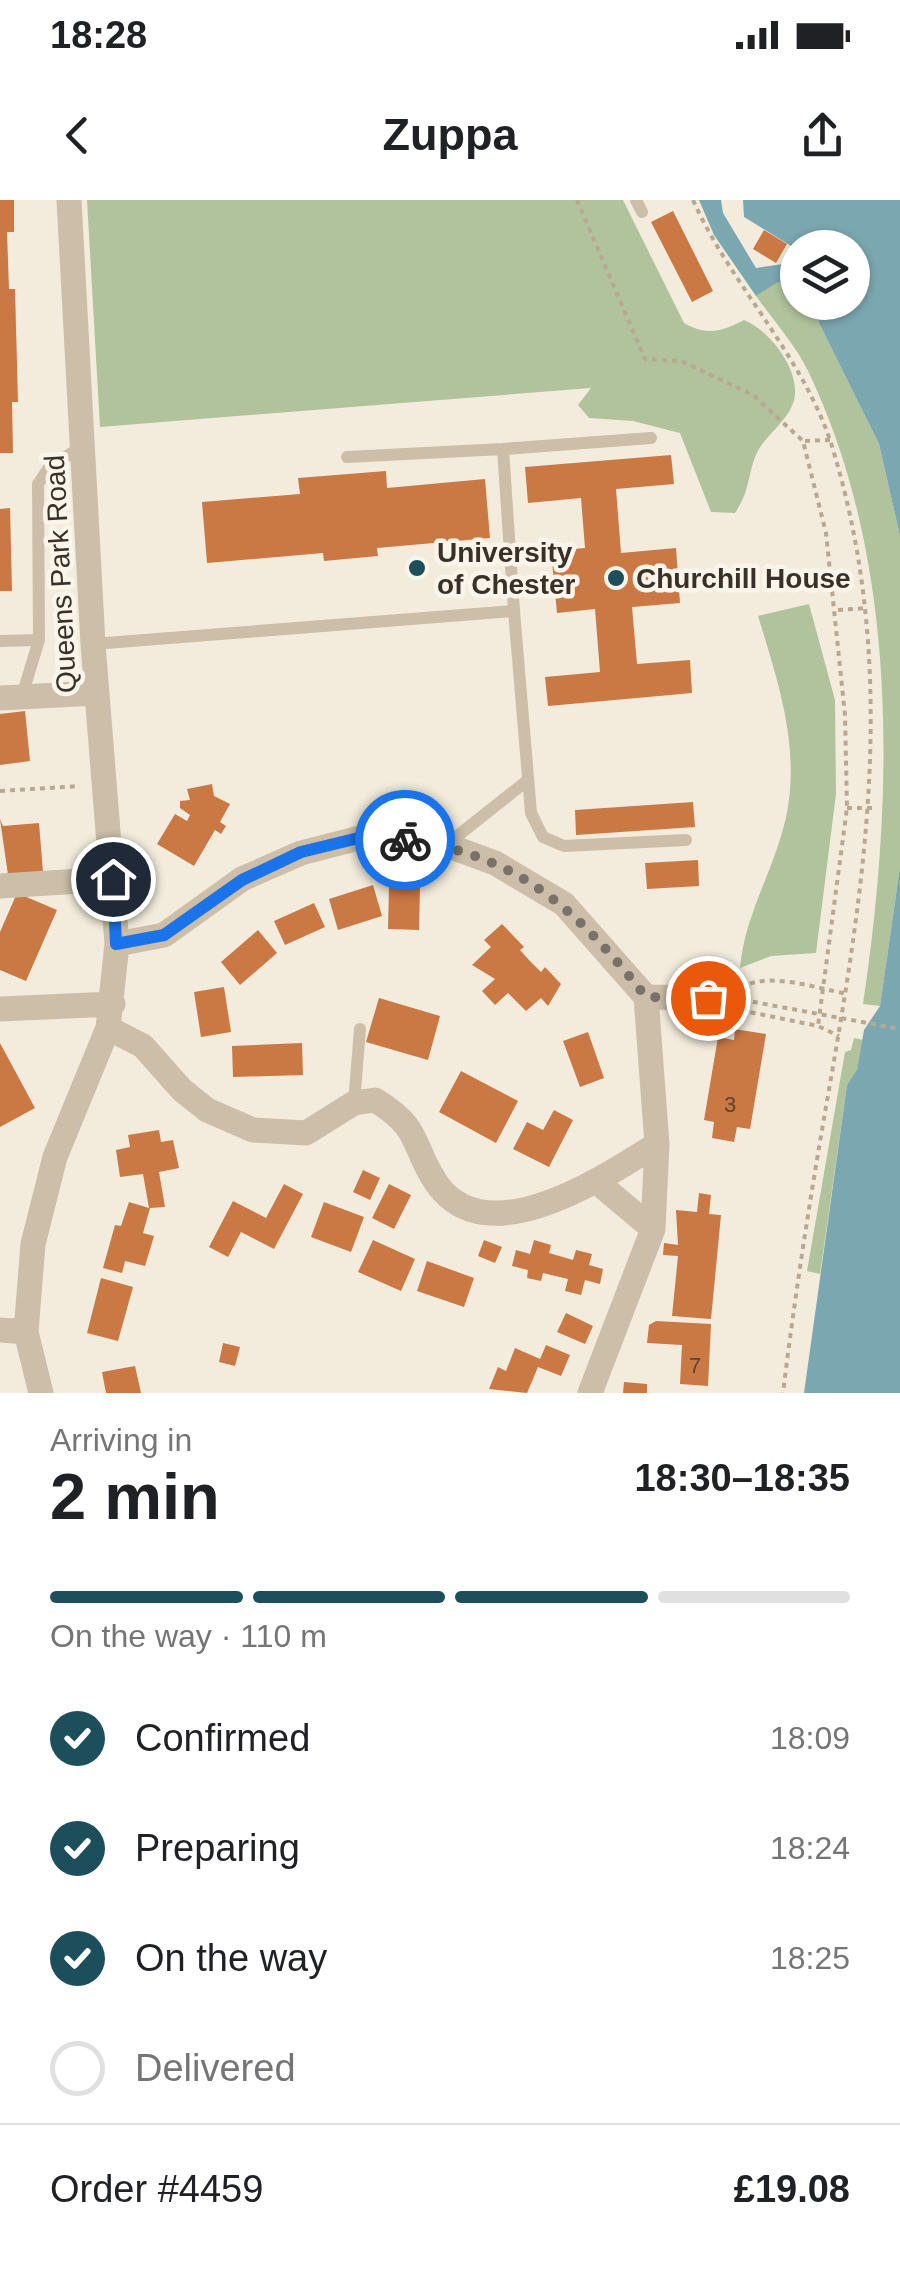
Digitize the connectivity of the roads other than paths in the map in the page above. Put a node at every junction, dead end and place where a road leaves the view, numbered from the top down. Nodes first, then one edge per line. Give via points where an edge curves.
1 (69, 200) edge
2 (651, 438) dead end
3 (82, 447) junction
4 (503, 449) junction
5 (347, 457) dead end
6 (514, 611) junction
7 (39, 640) junction
8 (0, 641) edge
9 (94, 644) junction
10 (97, 693) junction
11 (11, 697) edge
12 (528, 780) junction
13 (686, 840) dead end
14 (446, 845) junction
15 (113, 879) junction
16 (0, 886) edge
17 (116, 944) junction
18 (646, 997) junction
19 (708, 998) dead end
20 (0, 1009) edge
21 (110, 1016) junction
22 (360, 1029) dead end
23 (354, 1103) junction
24 (657, 1144) junction
25 (597, 1182) junction
26 (652, 1229) junction
27 (13, 1331) edge
28 (41, 1393) edge
29 (590, 1393) edge

1 - 3 street, Queens Park Road
2 - 4 lane
3 - 7 lane via 50,466 38,484
3 - 9 street, Queens Park Road
4 - 5 lane
4 - 6 lane
6 - 9 lane
6 - 12 lane
7 - 8 lane
7 - 11 lane
9 - 10 street, Queens Park Road
10 - 11 street
10 - 15 street, Queens Park Road
12 - 13 lane via 531,812 543,836 564,846
12 - 14 lane
14 - 17 street via 371,835 301,852 242,880 164,935
14 - 18 street via 496,863 564,904
15 - 16 street
15 - 17 street, Queens Park Road
17 - 21 street, Queens Park Road
18 - 19 street
18 - 24 street
20 - 21 street
21 - 23 street via 182,1090 232,1124 306,1133
21 - 27 street, Queens Park Road via 55,1157
22 - 23 lane
23 - 25 street via 376,1100 397,1113 414,1132 438,1184 481,1212 521,1211
24 - 25 street
24 - 26 street
25 - 26 street
26 - 29 street
27 - 28 street, Queens Park Road

